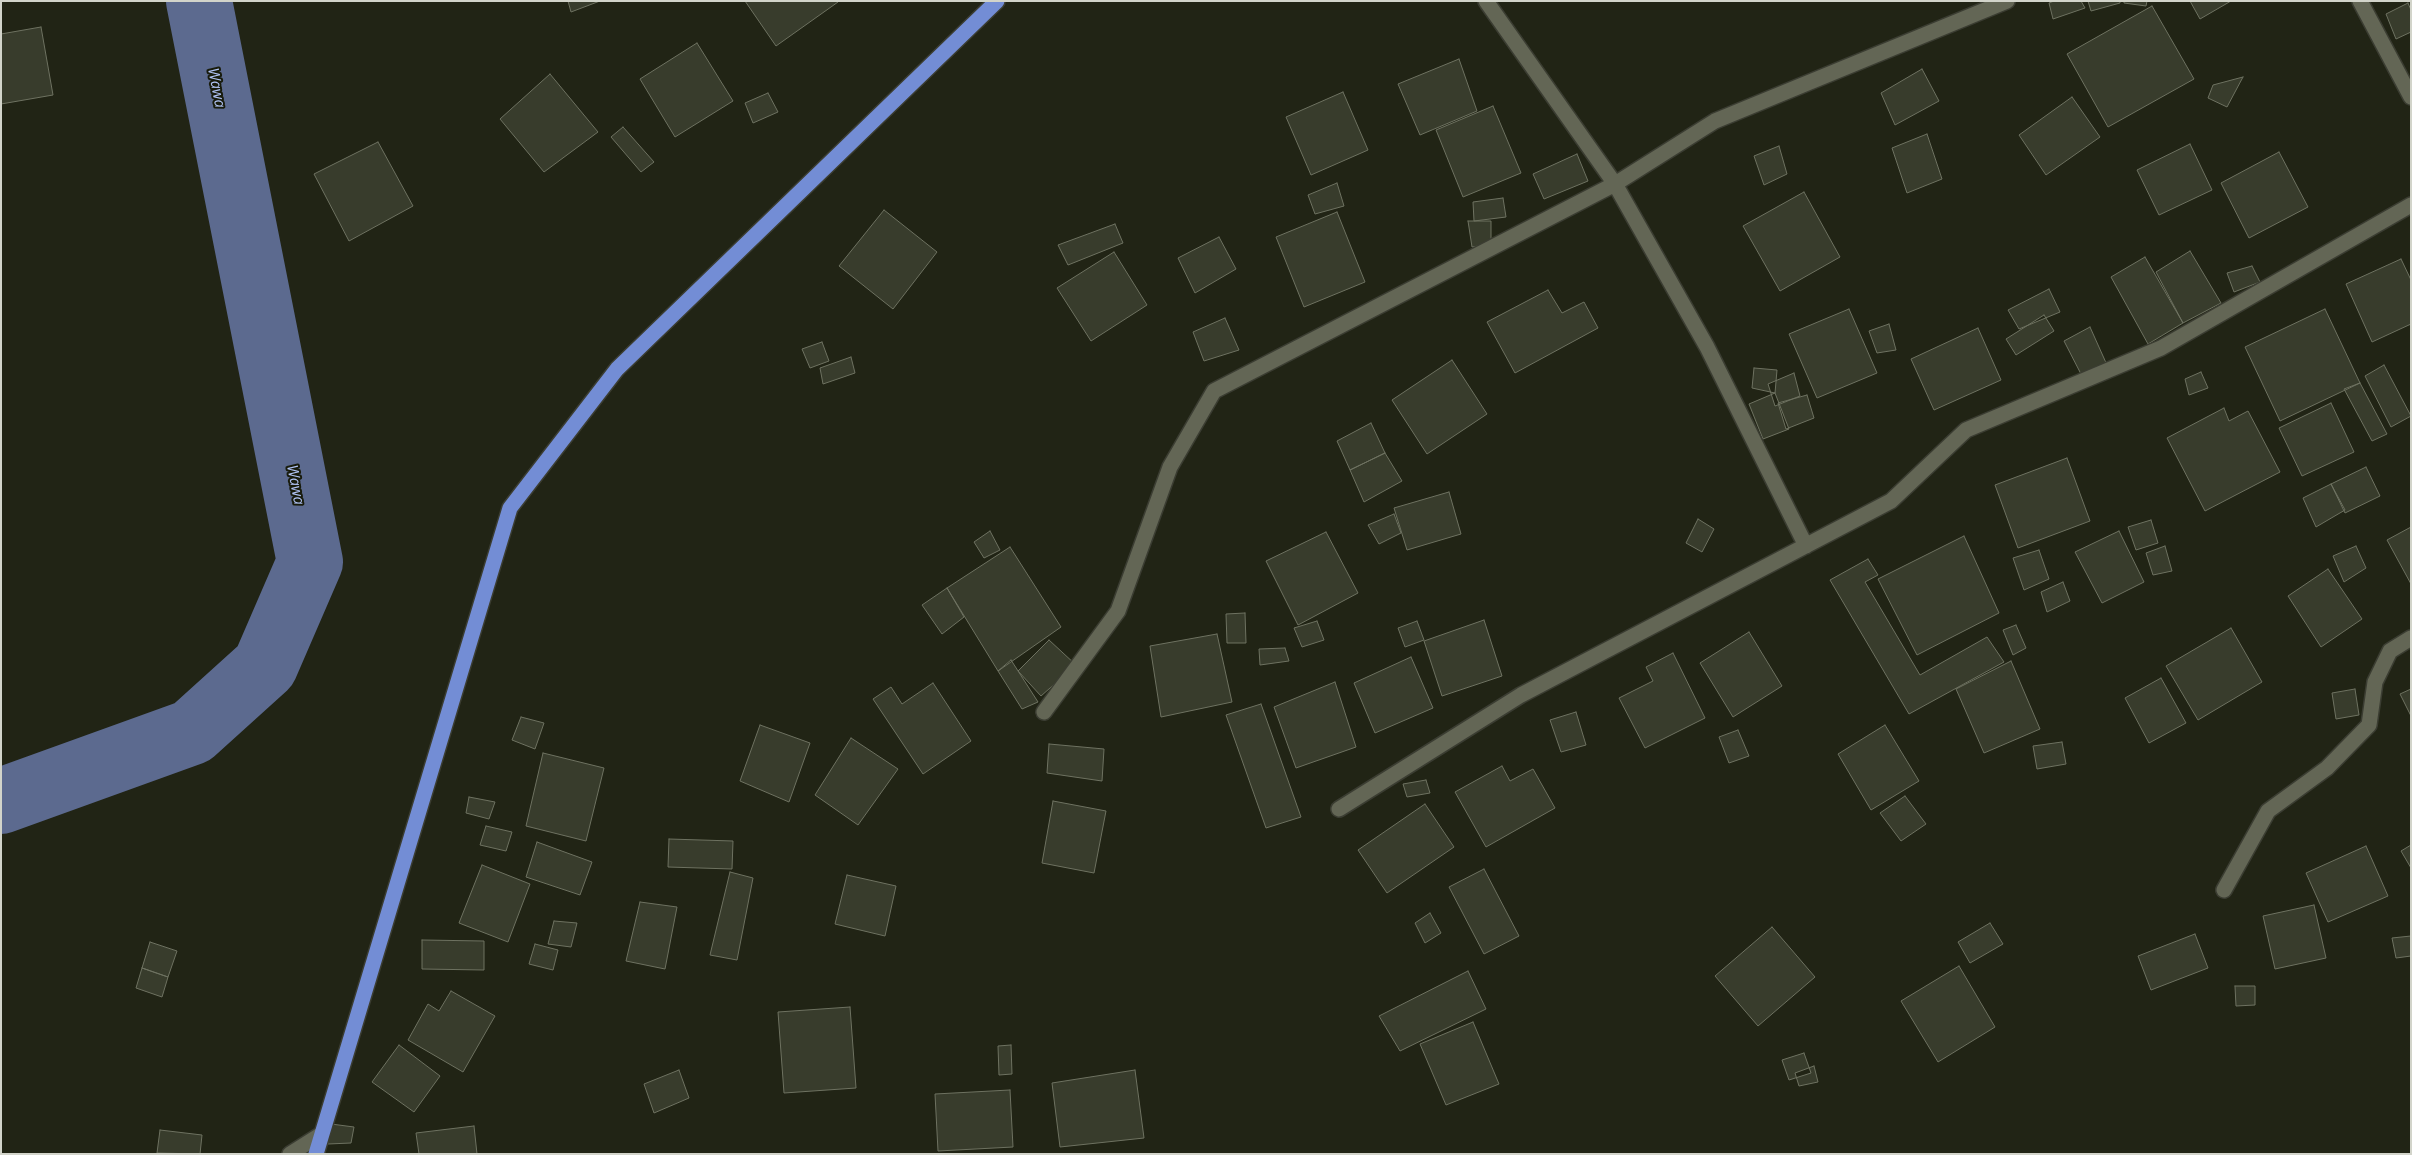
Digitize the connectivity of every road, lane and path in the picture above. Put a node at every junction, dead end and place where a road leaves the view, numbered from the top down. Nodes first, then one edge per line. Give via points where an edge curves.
1 (997, 1) edge
2 (1486, 1) edge
3 (2006, 1) edge
4 (2360, 1) edge
5 (2411, 97) edge
6 (1615, 184) junction
7 (2411, 205) edge
8 (1806, 546) junction
9 (2411, 638) edge
10 (1044, 712) dead end
11 (1339, 809) dead end
12 (2224, 890) dead end
13 (320, 1135) junction
14 (290, 1154) edge
15 (316, 1154) edge

1 - 13 highway via 618,370 510,508
2 - 6 street
3 - 6 street via 1715,121
4 - 5 street
6 - 8 street via 1708,347
6 - 10 street via 1214,391 1170,467 1118,611
7 - 8 street via 2161,348 1966,430 1891,501
8 - 11 street via 1521,695
9 - 12 street via 2390,651 2378,674 2369,725 2327,768 2268,811
13 - 14 street
13 - 15 highway

